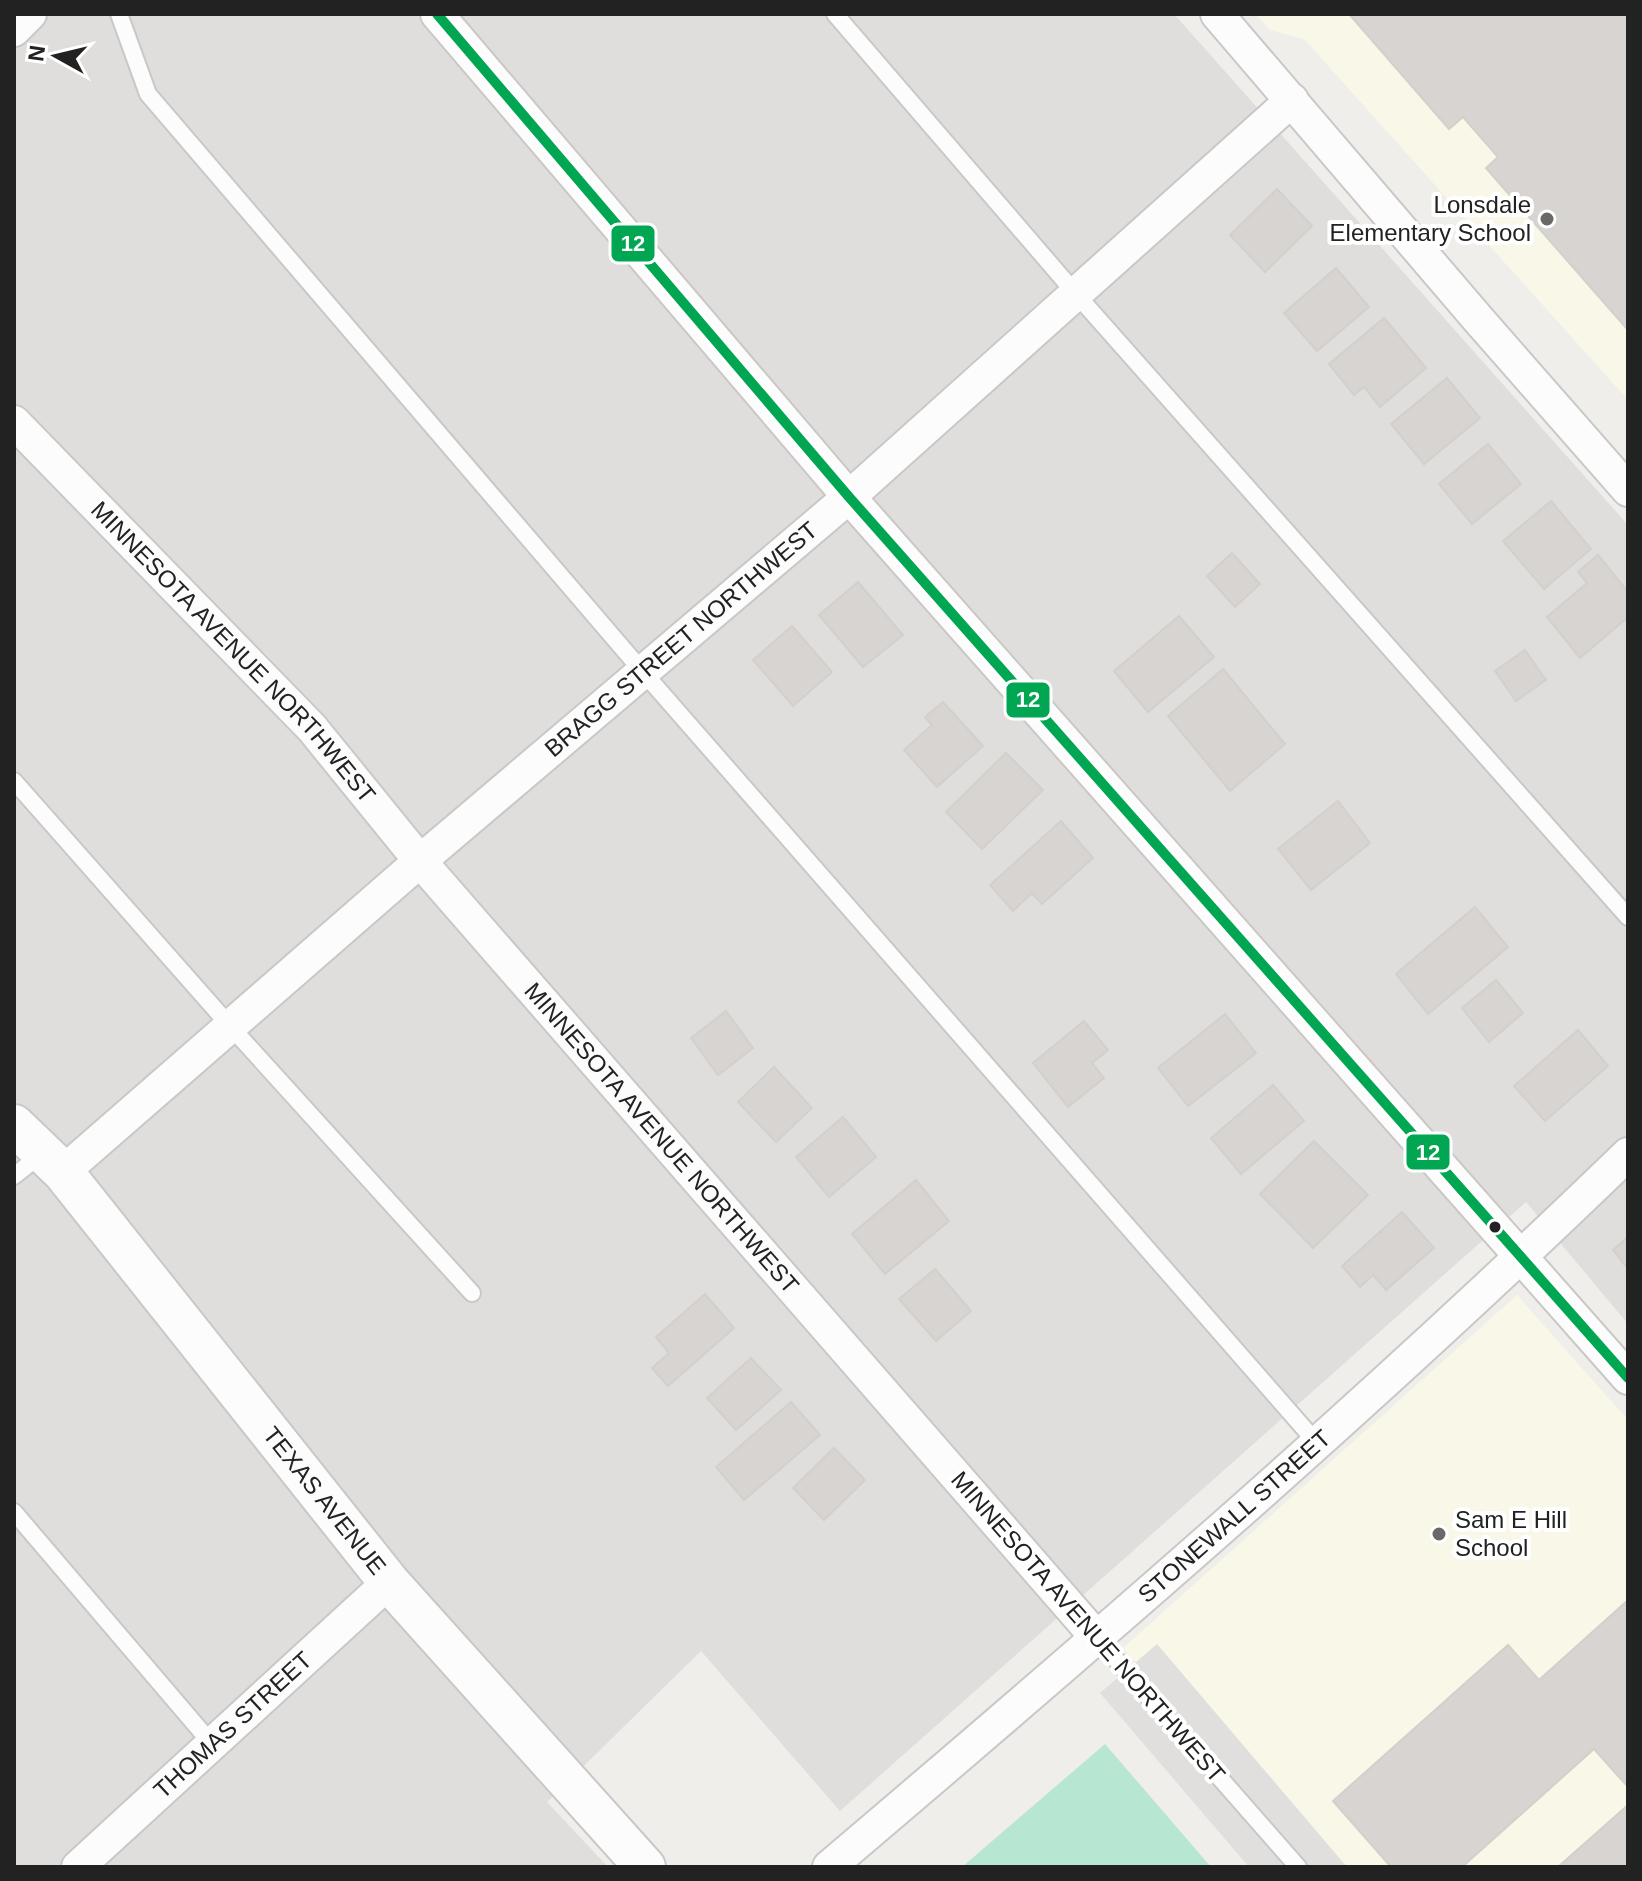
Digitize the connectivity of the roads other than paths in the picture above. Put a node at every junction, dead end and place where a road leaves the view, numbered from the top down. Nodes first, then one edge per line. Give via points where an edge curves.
1 (119, 14) edge
2 (437, 14) edge
3 (835, 14) edge
4 (1217, 14) edge
5 (1292, 100) junction
6 (1076, 294) junction
7 (14, 422) edge
8 (1628, 490) edge
9 (849, 497) junction
10 (643, 672) junction
11 (14, 781) edge
12 (420, 861) junction
13 (1628, 917) edge
14 (230, 1026) junction
15 (14, 1125) edge
16 (1628, 1154) edge
17 (40, 1167) edge
18 (1522, 1257) junction
19 (472, 1293) dead end
20 (1628, 1378) edge
21 (1316, 1442) junction
22 (14, 1512) edge
23 (389, 1582) junction
24 (1098, 1639) junction
25 (212, 1744) junction
26 (78, 1867) edge
27 (645, 1867) edge
28 (829, 1867) edge
29 (1298, 1867) edge

1 - 10 lane via 148,94
2 - 9 street
3 - 6 lane
4 - 5 street
5 - 6 street, BRAGG STREET NORTHWEST
5 - 8 street
6 - 9 street, BRAGG STREET NORTHWEST
6 - 13 lane
7 - 12 street, MINNESOTA AVENUE NORTHWEST via 312,728
9 - 10 street, BRAGG STREET NORTHWEST
9 - 18 street
10 - 12 street, BRAGG STREET NORTHWEST
10 - 21 lane
11 - 14 lane
12 - 14 street, BRAGG STREET NORTHWEST
12 - 24 street, MINNESOTA AVENUE NORTHWEST
14 - 17 street, BRAGG STREET NORTHWEST
14 - 19 lane
15 - 17 street, TEXAS AVENUE
16 - 18 street, STONEWALL STREET
17 - 23 street, TEXAS AVENUE
18 - 20 street
18 - 21 street, STONEWALL STREET
21 - 24 street, STONEWALL STREET
22 - 25 lane
23 - 25 street, THOMAS STREET
23 - 27 street, TEXAS AVENUE
24 - 28 street, STONEWALL STREET
24 - 29 lane, MINNESOTA AVENUE NORTHWEST
25 - 26 street, THOMAS STREET

